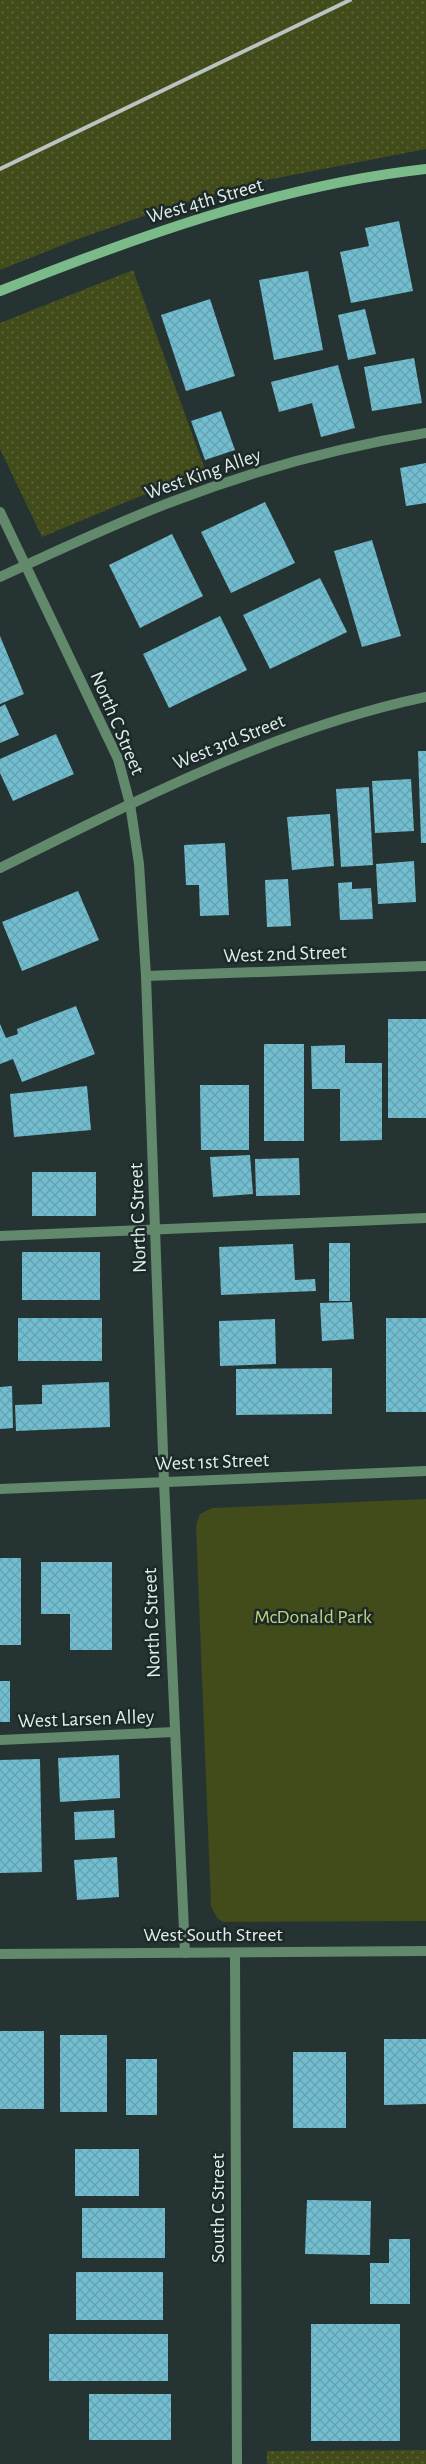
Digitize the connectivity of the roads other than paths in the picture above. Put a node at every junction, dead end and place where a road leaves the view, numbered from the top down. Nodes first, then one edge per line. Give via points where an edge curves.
1 (426, 169) edge
2 (0, 291) edge
3 (426, 433) edge
4 (0, 512) edge
5 (26, 565) junction
6 (0, 577) edge
7 (426, 697) edge
8 (130, 804) junction
9 (0, 868) edge
10 (426, 966) edge
11 (146, 976) junction
12 (426, 1218) edge
13 (157, 1230) junction
14 (0, 1236) edge
15 (426, 1470) edge
16 (164, 1482) junction
17 (0, 1489) edge
18 (174, 1732) junction
19 (0, 1740) edge
20 (426, 1951) edge
21 (185, 1953) junction
22 (234, 1953) junction
23 (0, 1954) edge
24 (237, 2464) edge

1 - 2 street, West 4th Street via 318,188 204,217 111,247
3 - 5 street, West King Alley via 301,460 232,481 174,501
4 - 5 street, North C Street
5 - 6 street, West King Alley
5 - 8 street, North C Street via 118,759
7 - 8 street, West 3rd Street via 320,724 264,744
8 - 9 street, West 3rd Street
8 - 11 street, North C Street via 140,864
10 - 11 street, West 2nd Street
11 - 13 street, North C Street
12 - 13 street
13 - 14 street
13 - 16 street, North C Street
15 - 16 street, West 1st Street
16 - 17 street, West 1st Street
16 - 18 street, North C Street
18 - 19 street, West Larsen Alley
18 - 21 street, North C Street
20 - 22 street, West South Street
21 - 22 street, West South Street
21 - 23 street, West South Street
22 - 24 street, South C Street

